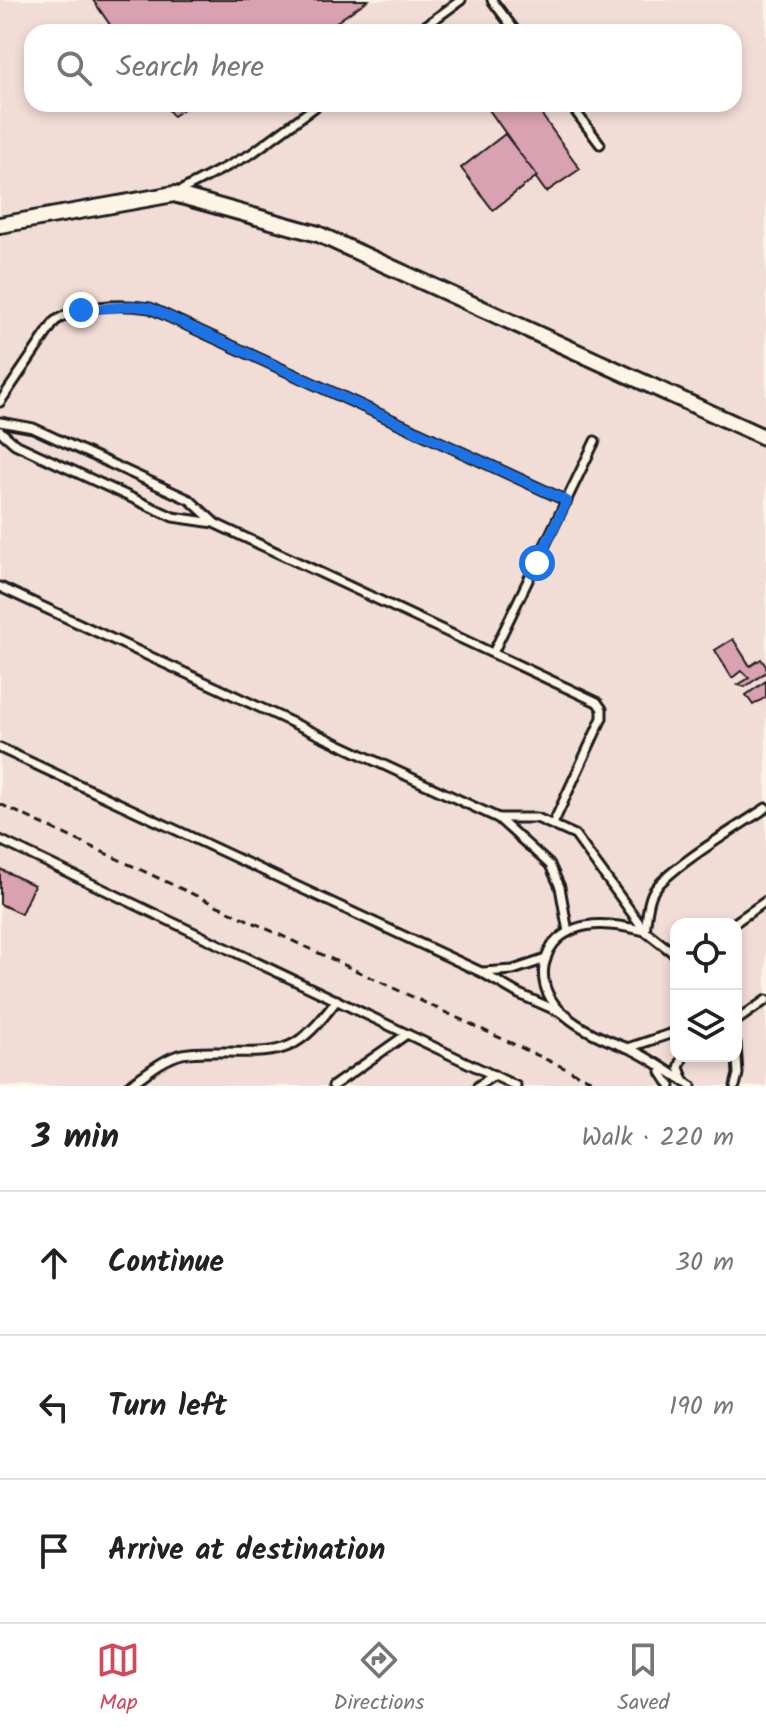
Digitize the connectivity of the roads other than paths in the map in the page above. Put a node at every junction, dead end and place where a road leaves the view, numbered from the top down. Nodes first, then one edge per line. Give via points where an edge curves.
1 (461, 0) edge
2 (492, 0) edge
3 (428, 24) edge
4 (510, 24) edge
5 (308, 112) edge
6 (576, 112) edge
7 (600, 144) dead end
8 (174, 194) junction
9 (0, 225) edge
10 (0, 402) edge
11 (0, 422) edge
12 (0, 431) edge
13 (766, 438) edge
14 (595, 441) dead end
15 (567, 501) junction
16 (216, 524) junction
17 (0, 587) edge
18 (493, 653) junction
19 (0, 748) edge
20 (766, 808) edge
21 (498, 818) junction
22 (553, 824) junction
23 (0, 840) edge
24 (766, 901) edge
25 (742, 918) edge
26 (645, 931) junction
27 (568, 932) junction
28 (670, 950) edge
29 (546, 959) junction
30 (481, 972) junction
31 (337, 1000) junction
32 (766, 1000) edge
33 (567, 1015) junction
34 (742, 1017) edge
35 (407, 1034) junction
36 (670, 1034) edge
37 (628, 1048) junction
38 (651, 1062) junction
39 (681, 1062) edge
40 (737, 1062) edge
41 (494, 1075) junction
42 (128, 1086) edge
43 (333, 1086) edge
44 (478, 1086) edge
45 (516, 1086) edge
46 (670, 1086) edge
47 (691, 1086) edge
48 (735, 1086) edge

1 - 3 lane
2 - 4 lane
5 - 8 lane via 251,154
6 - 7 lane
8 - 9 street
8 - 13 street via 318,234
10 - 15 lane via 55,321 81,310 150,308
11 - 16 lane via 33,428 190,500
12 - 16 lane via 15,444 173,517
14 - 15 lane
15 - 18 lane
16 - 18 lane
17 - 21 lane
18 - 22 lane via 602,707 601,721
19 - 30 lane
20 - 26 lane via 659,884 651,896
21 - 22 lane via 537,818
21 - 27 lane via 550,865
22 - 26 lane via 575,835
23 - 31 lane
24 - 25 lane
26 - 27 lane via 590,925
26 - 28 lane
27 - 29 lane
29 - 30 lane via 513,970
29 - 33 lane via 543,972 549,997
30 - 33 lane
31 - 35 lane
31 - 42 lane via 285,1049 179,1055
32 - 34 lane
33 - 37 lane
35 - 41 lane
35 - 43 lane
36 - 37 lane
37 - 38 lane
38 - 46 lane
38 - 47 lane
39 - 47 lane via 681,1076
40 - 48 lane
41 - 44 lane
41 - 45 lane

